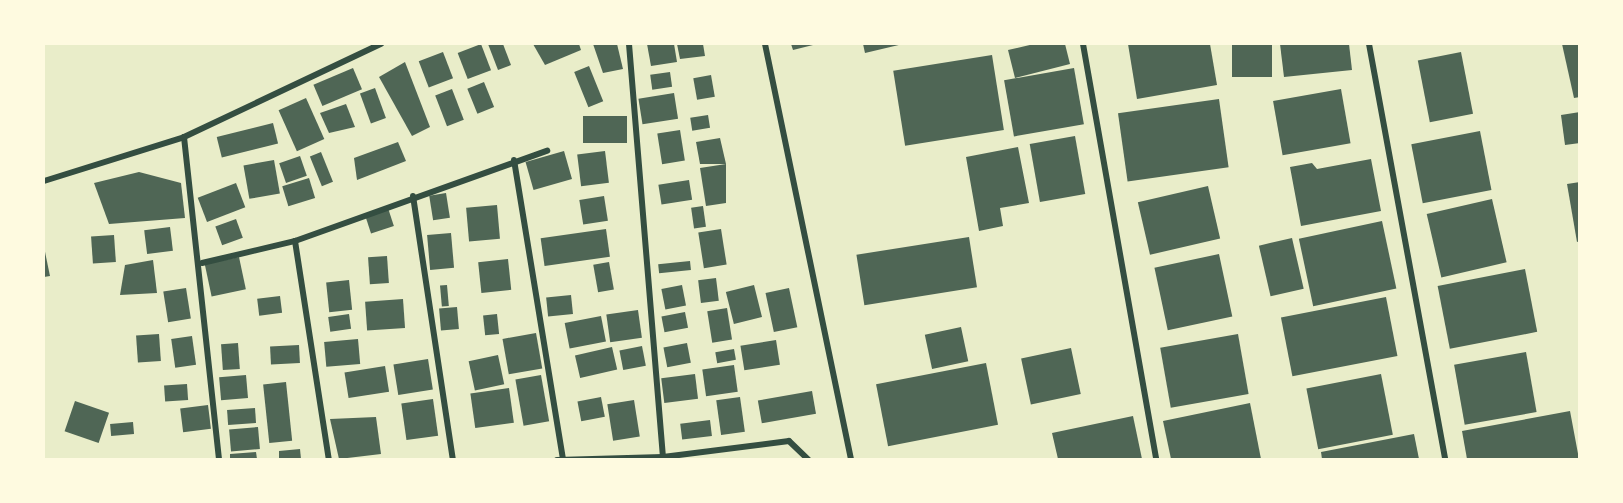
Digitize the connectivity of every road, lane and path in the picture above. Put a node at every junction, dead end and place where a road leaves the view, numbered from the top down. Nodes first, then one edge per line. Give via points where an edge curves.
1 (381, 44) edge
2 (629, 44) edge
3 (765, 44) edge
4 (1083, 44) edge
5 (1369, 44) edge
6 (184, 138) junction
7 (547, 151) dead end
8 (514, 160) junction
9 (44, 181) edge
10 (412, 196) junction
11 (295, 241) junction
12 (202, 263) junction
13 (663, 458) edge
14 (219, 459) edge
15 (329, 459) edge
16 (453, 459) edge
17 (557, 459) edge
18 (564, 459) edge
19 (809, 459) edge
20 (850, 459) edge
21 (1156, 459) edge
22 (1445, 459) edge

1 - 6 street
2 - 13 street
3 - 20 street
4 - 21 street
5 - 22 street
6 - 9 street
6 - 12 street
7 - 8 street
8 - 10 street
8 - 18 street
10 - 11 street
10 - 16 street
11 - 12 street
11 - 15 street
12 - 14 street
13 - 18 street
13 - 19 street via 789,441
17 - 18 street

